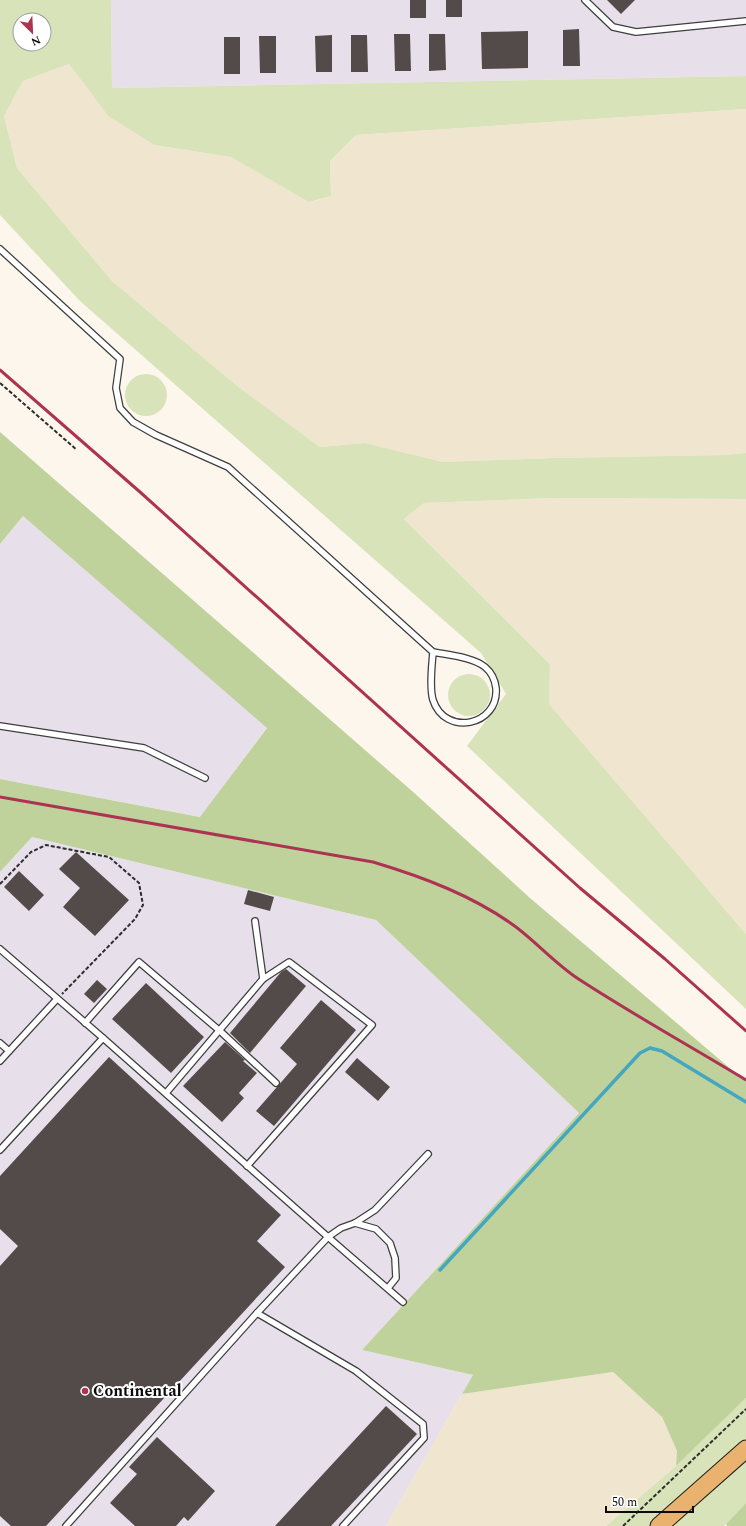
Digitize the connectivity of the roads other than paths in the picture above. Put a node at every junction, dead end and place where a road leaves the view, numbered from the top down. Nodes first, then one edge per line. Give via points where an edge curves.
1 (585, 0) edge
2 (746, 21) edge
3 (0, 249) edge
4 (433, 652) junction
5 (0, 726) edge
6 (205, 778) dead end
7 (255, 921) dead end
8 (0, 949) edge
9 (262, 979) junction
10 (57, 999) junction
11 (85, 1023) junction
12 (220, 1031) junction
13 (103, 1038) junction
14 (0, 1043) edge
15 (9, 1051) junction
16 (0, 1061) edge
17 (276, 1083) dead end
18 (166, 1094) junction
19 (1, 1146) edge
20 (428, 1154) dead end
21 (248, 1166) junction
22 (355, 1223) junction
23 (328, 1237) junction
24 (388, 1288) junction
25 (403, 1302) dead end
26 (257, 1313) junction
27 (746, 1450) edge
28 (66, 1526) edge
29 (343, 1526) edge
30 (659, 1526) edge

1 - 2 lane via 613,27 636,32
3 - 4 lane via 120,359 116,388 120,408 133,422 228,467
4 - 4 lane via 473,660 490,672 496,686 495,700 482,718 460,723 441,713 433,700
5 - 6 lane via 144,748
7 - 9 lane
8 - 10 lane
9 - 12 lane
9 - 21 lane via 289,962 372,1025
10 - 11 lane
10 - 15 lane
11 - 12 lane via 139,962
11 - 13 lane
12 - 17 lane
12 - 18 lane
13 - 18 lane
13 - 19 lane
14 - 15 lane
15 - 16 lane
18 - 21 lane
20 - 22 lane via 375,1210
21 - 23 lane
22 - 23 lane via 341,1228
22 - 24 lane via 376,1229 390,1242 395,1258 396,1278
23 - 24 lane
23 - 26 lane
24 - 25 lane
26 - 28 lane
26 - 29 lane via 356,1371 423,1424 424,1438
27 - 30 main road

